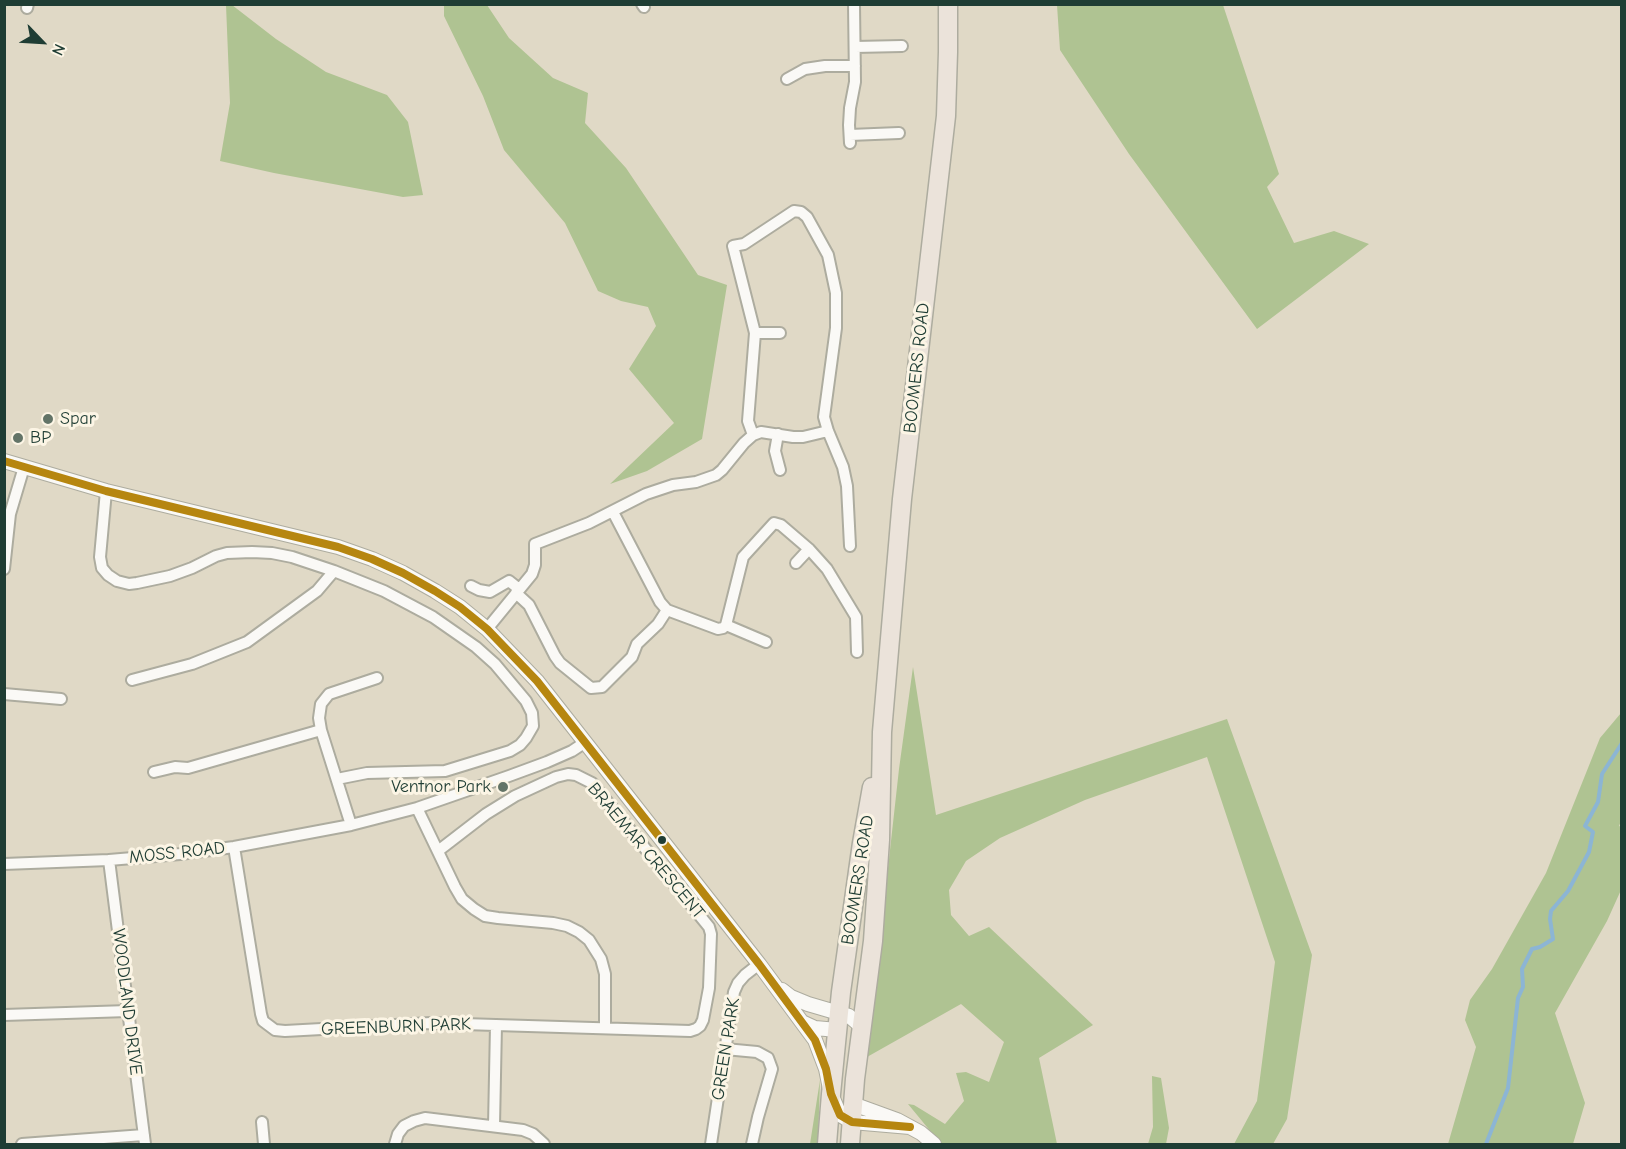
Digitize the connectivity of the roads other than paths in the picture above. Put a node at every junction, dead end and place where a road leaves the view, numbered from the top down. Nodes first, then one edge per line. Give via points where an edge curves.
1 (854, 4) edge
2 (948, 4) edge
3 (903, 46) dead end
4 (855, 47) junction
5 (855, 66) junction
6 (787, 79) dead end
7 (899, 133) dead end
8 (755, 333) junction
9 (780, 333) dead end
10 (828, 431) junction
11 (778, 434) junction
12 (753, 435) junction
13 (4, 461) edge
14 (24, 467) junction
15 (780, 470) dead end
16 (106, 491) junction
17 (613, 512) junction
18 (850, 546) dead end
19 (809, 549) junction
20 (796, 563) dead end
21 (4, 569) edge
22 (334, 571) junction
23 (471, 586) dead end
24 (517, 591) junction
25 (667, 610) junction
26 (726, 625) junction
27 (487, 629) junction
28 (766, 642) dead end
29 (857, 652) dead end
30 (377, 678) dead end
31 (132, 680) dead end
32 (4, 694) edge
33 (61, 699) dead end
34 (321, 730) junction
35 (882, 732) junction
36 (584, 743) junction
37 (154, 772) dead end
38 (337, 779) junction
39 (417, 808) junction
40 (351, 825) junction
41 (234, 847) junction
42 (438, 851) junction
43 (109, 860) junction
44 (4, 864) edge
45 (759, 964) junction
46 (774, 984) junction
47 (128, 1011) junction
48 (4, 1015) edge
49 (703, 1020) joint
50 (847, 1021) junction
51 (802, 1022) junction
52 (496, 1025) junction
53 (605, 1028) junction
54 (725, 1049) junction
55 (831, 1094) junction
56 (848, 1114) junction
57 (262, 1122) dead end
58 (494, 1126) junction
59 (145, 1140) edge
60 (22, 1144) edge
61 (264, 1144) edge
62 (395, 1144) edge
63 (544, 1144) edge
64 (711, 1144) edge
65 (752, 1144) edge
66 (827, 1144) edge
67 (839, 1144) edge
68 (850, 1144) edge
69 (934, 1144) edge

1 - 4 street
2 - 35 main road, BOOMERS ROAD via 946,116 903,499
3 - 4 street
4 - 5 street
5 - 6 street via 805,69
5 - 7 street via 850,139 883,128
8 - 9 street
8 - 10 street via 733,246 744,244 794,212 801,212 828,255 836,293 836,328 824,417
8 - 12 street via 748,421
10 - 11 street via 803,437
10 - 18 street via 847,486
11 - 12 street
11 - 15 street via 775,451
12 - 17 street via 716,475 646,494
13 - 14 street
14 - 16 street
14 - 21 street via 10,514
16 - 22 street via 100,557 102,568 117,581 137,583 177,573 227,553 273,553
16 - 27 street via 296,536 372,559 435,591
17 - 24 street via 535,544 532,574
17 - 25 street
19 - 20 street
19 - 26 street via 774,523 743,557
19 - 29 street via 827,569 856,616
22 - 31 street via 317,591 247,642 192,664
22 - 38 street via 433,617 476,647 526,701 533,726 520,745 510,751 445,771 367,773
23 - 24 street via 490,592 509,581
24 - 25 street via 529,605 560,663 591,688 602,687 632,657 637,644
24 - 27 street
25 - 26 street via 718,629
26 - 28 street
27 - 36 street via 537,681
30 - 34 street via 328,694 321,704
32 - 33 street
34 - 37 street via 188,768 175,766
34 - 38 street
35 - 50 main road, BOOMERS ROAD via 862,843
35 - 50 main road, BOOMERS ROAD via 873,941
36 - 39 street, MOSS ROAD via 547,762
36 - 45 street
38 - 40 street
39 - 40 street, MOSS ROAD
39 - 42 street
40 - 41 street, MOSS ROAD
41 - 43 street, MOSS ROAD
41 - 52 street, GREENBURN PARK via 261,1014 268,1026 285,1031 431,1023
42 - 49 street, BRAEMAR CRESCENT via 486,814 556,777 576,775 592,783 709,927 709,988
42 - 53 street via 462,899 485,916 567,926 589,940 605,974
43 - 44 street, MOSS ROAD
43 - 47 street, WOODLAND DRIVE
45 - 46 street
45 - 54 street, GREEN PARK via 745,975 734,992
46 - 50 street via 791,997
46 - 51 street
47 - 48 street
47 - 59 street, WOODLAND DRIVE
49 - 53 street, GREENBURN PARK via 690,1031
50 - 51 street via 828,1030
50 - 55 main road
50 - 56 main road
51 - 55 street via 821,1052
52 - 53 street, GREENBURN PARK
52 - 58 street
54 - 64 street, GREEN PARK
54 - 65 street via 757,1052 768,1058 772,1069
55 - 56 street
55 - 66 main road
56 - 67 main road
56 - 68 main road
56 - 69 street via 897,1120
57 - 61 street
58 - 62 street via 425,1118 404,1126
58 - 63 street via 523,1130
59 - 60 street

